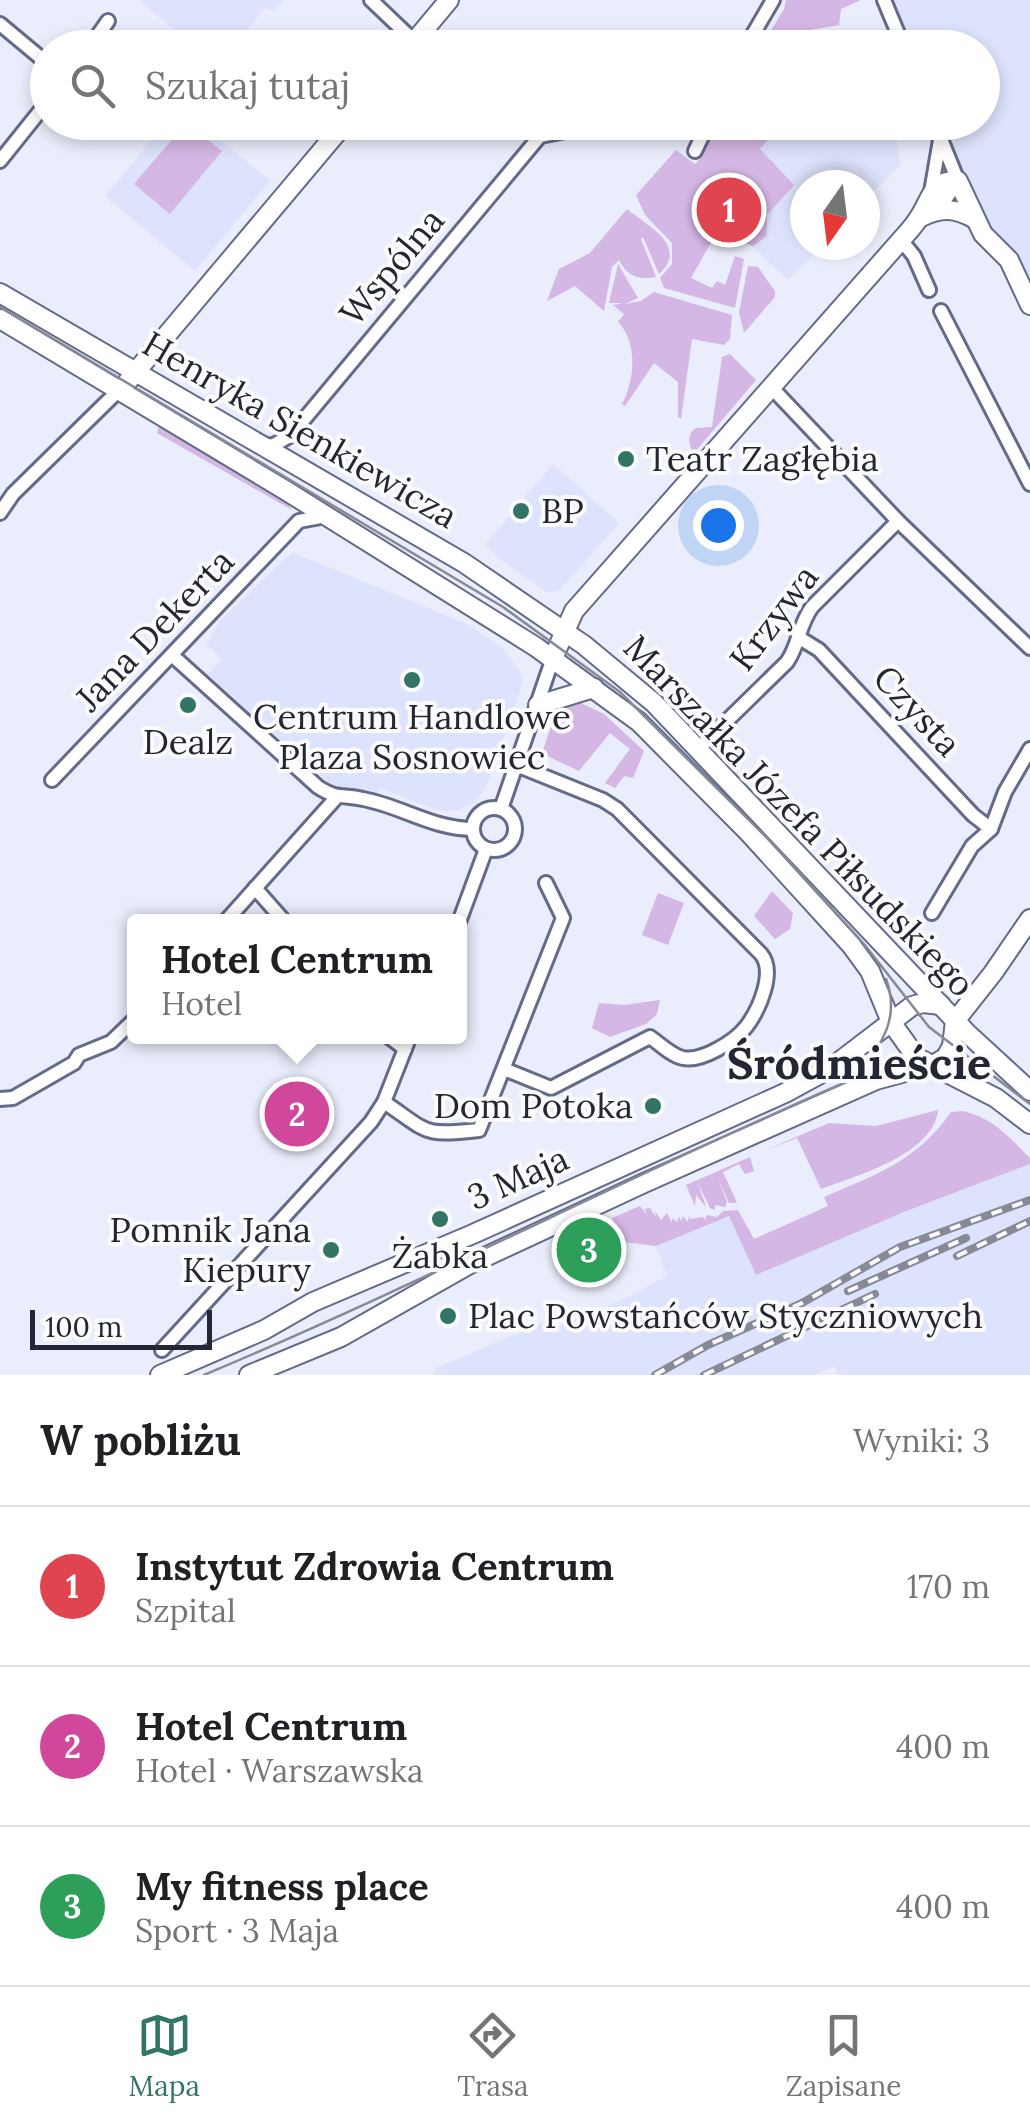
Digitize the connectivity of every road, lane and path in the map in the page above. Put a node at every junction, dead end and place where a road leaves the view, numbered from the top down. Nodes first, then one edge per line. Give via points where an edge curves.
1 (371, 0) edge
2 (449, 0) edge
3 (773, 0) edge
4 (884, 0) edge
5 (108, 21) dead end
6 (0, 24) edge
7 (102, 30) edge
8 (399, 30) edge
9 (424, 30) edge
10 (756, 30) edge
11 (896, 30) edge
12 (30, 49) edge
13 (30, 124) edge
14 (331, 140) edge
15 (534, 140) edge
16 (701, 140) edge
17 (941, 140) edge
18 (942, 140) edge
19 (696, 151) dead end
20 (0, 162) edge
21 (958, 181) junction
22 (935, 200) junction
23 (975, 219) junction
24 (902, 240) junction
25 (929, 290) dead end
26 (0, 293) edge
27 (1030, 304) edge
28 (941, 311) dead end
29 (0, 319) edge
30 (136, 372) junction
31 (771, 387) junction
32 (117, 392) junction
33 (291, 435) junction
34 (263, 446) junction
35 (293, 463) junction
36 (1030, 484) edge
37 (294, 496) junction
38 (0, 513) edge
39 (326, 516) junction
40 (299, 521) junction
41 (898, 522) junction
42 (532, 607) junction
43 (574, 611) junction
44 (563, 630) junction
45 (798, 637) junction
46 (1030, 648) edge
47 (172, 656) junction
48 (553, 658) junction
49 (594, 688) junction
50 (538, 704) junction
51 (1030, 749) edge
52 (697, 750) junction
53 (516, 764) junction
54 (52, 780) dead end
55 (335, 798) junction
56 (502, 809) junction
57 (472, 829) junction
58 (991, 830) junction
59 (486, 849) junction
60 (546, 883) dead end
61 (255, 888) junction
62 (932, 913) dead end
63 (232, 914) edge
64 (277, 914) edge
65 (462, 914) edge
66 (1030, 919) edge
67 (877, 988) junction
68 (941, 1005) junction
69 (955, 1021) junction
70 (891, 1022) junction
71 (127, 1028) edge
72 (868, 1040) junction
73 (408, 1044) edge
74 (930, 1066) junction
75 (504, 1069) junction
76 (1030, 1091) edge
77 (0, 1099) edge
78 (384, 1102) junction
79 (1027, 1122) edge
80 (162, 1350) dead end
81 (160, 1375) edge
82 (249, 1375) edge

1 - 8 street
2 - 9 main road
3 - 10 street
4 - 11 street
5 - 7 street
6 - 12 street
13 - 20 street
14 - 30 main road
15 - 33 street, Wspólna
16 - 19 street
17 - 22 street
18 - 21 street
21 - 22 main road via 944,181
21 - 23 main road
22 - 23 main road
22 - 24 main road
23 - 27 main road via 1018,276
24 - 25 street
24 - 31 main road
26 - 30 main road, Henryka Sienkiewicza
28 - 36 street
29 - 32 main road, Henryka Sienkiewicza
30 - 32 main road
30 - 34 main road, Henryka Sienkiewicza
31 - 41 street
31 - 43 main road
32 - 37 main road, Henryka Sienkiewicza
32 - 38 street
33 - 34 street, Wspólna
33 - 35 street
34 - 35 main road, Henryka Sienkiewicza
35 - 42 main road, Henryka Sienkiewicza
37 - 39 main road, Henryka Sienkiewicza
37 - 40 street
39 - 40 street
39 - 48 main road, Henryka Sienkiewicza
40 - 47 street, Jana Dekerta
41 - 45 street, Krzywa via 812,607
41 - 46 street
42 - 43 main road
42 - 44 main road, Henryka Sienkiewicza
43 - 44 main road
44 - 48 main road
44 - 52 main road, Marszałka Józefa Piłsudskiego via 654,703
45 - 52 street, Krzywa via 787,662
45 - 58 street, Czysta via 819,650
47 - 54 street, Jana Dekerta
47 - 55 street
48 - 49 main road, Marszałka Józefa Piłsudskiego
48 - 50 street
49 - 50 main road
49 - 67 main road, Marszałka Józefa Piłsudskiego via 639,722 749,833 851,945
50 - 53 street
51 - 58 street
52 - 68 main road, Marszałka Józefa Piłsudskiego
53 - 56 street
53 - 75 street via 617,809 766,960 767,980 746,1028 710,1053 680,1058 650,1037 551,1088
55 - 57 street via 364,799 441,826
55 - 61 street
56 - 57 street via 482,812
56 - 59 street via 513,819 515,834 506,847
57 - 59 street
58 - 62 street via 972,846
59 - 65 street
60 - 75 street via 563,918
61 - 63 street
61 - 64 street
66 - 69 main road
67 - 70 main road, Marszałka Józefa Piłsudskiego
67 - 72 main road via 877,1018
68 - 69 main road, Marszałka Józefa Piłsudskiego
68 - 70 main road via 919,1004
69 - 74 main road via 948,1054
69 - 76 main road, Marszałka Józefa Piłsudskiego
70 - 72 main road, 3 Maja
70 - 74 main road
71 - 77 street via 13,1098
72 - 81 main road, 3 Maja via 785,1094
73 - 78 street
74 - 79 main road
74 - 82 main road, 3 Maja via 876,1080 613,1198 470,1264 341,1337
75 - 78 street via 480,1130 428,1132
78 - 80 street

